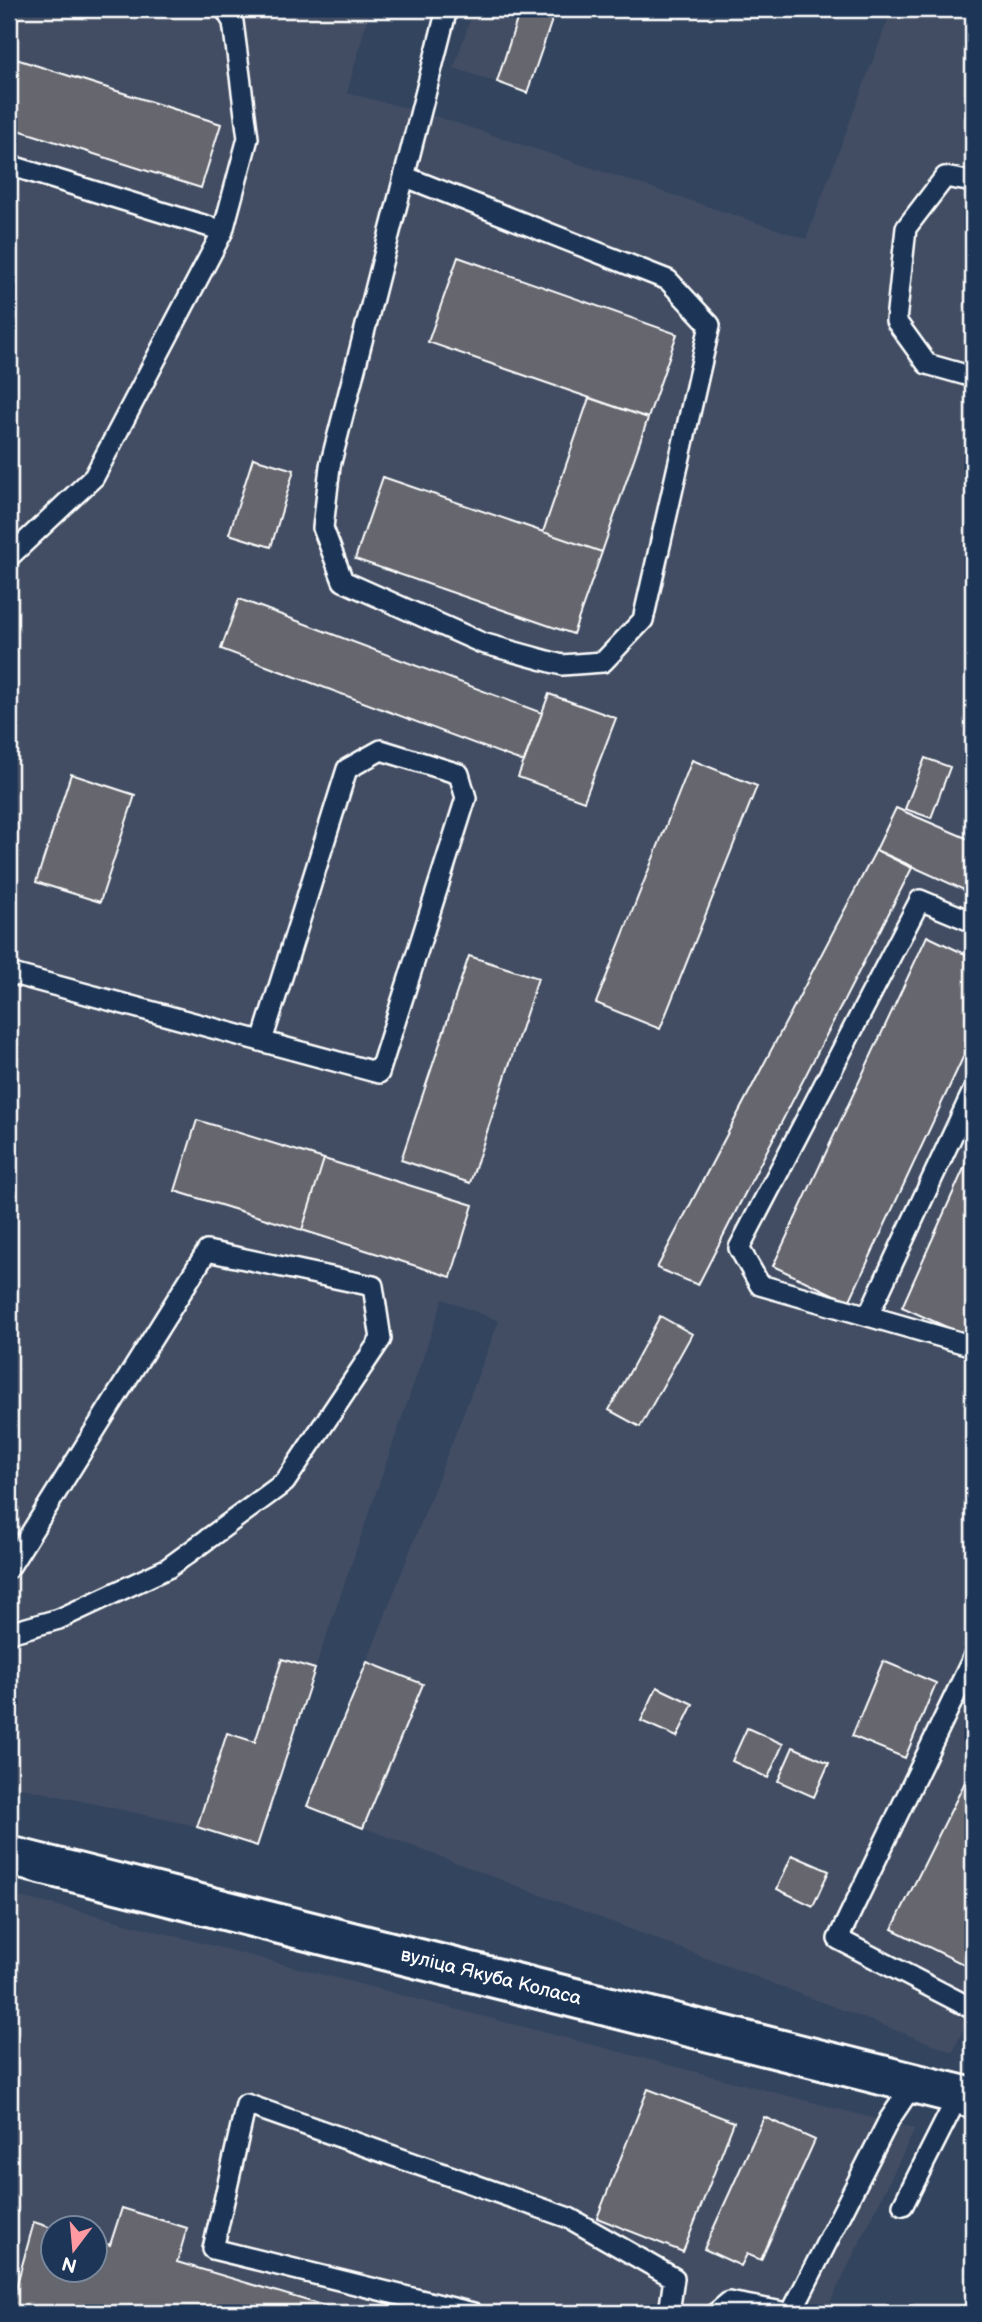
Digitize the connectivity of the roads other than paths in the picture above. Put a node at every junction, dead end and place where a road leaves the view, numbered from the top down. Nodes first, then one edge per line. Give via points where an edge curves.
1 (225, 9) edge
2 (447, 9) edge
3 (9, 165) edge
4 (406, 177) junction
5 (973, 182) edge
6 (223, 230) junction
7 (973, 377) edge
8 (9, 557) edge
9 (973, 922) edge
10 (9, 973) edge
11 (262, 1041) junction
12 (973, 1091) edge
13 (867, 1315) junction
14 (973, 1346) edge
15 (9, 1568) edge
16 (9, 1633) edge
17 (973, 1657) edge
18 (9, 1856) edge
19 (973, 2009) edge
20 (914, 2083) junction
21 (966, 2096) edge
22 (903, 2205) dead end
23 (473, 2313) edge
24 (669, 2313) edge
25 (716, 2313) edge
26 (789, 2313) edge

1 - 6 lane via 233,22 248,138
2 - 4 lane
3 - 6 lane
4 - 4 lane via 330,466 323,528 343,581 482,643 562,665 603,662 642,620 710,325 668,280
5 - 7 lane via 945,177 906,228 896,321 928,364
6 - 8 lane via 94,477
9 - 13 lane via 920,900 739,1248 760,1284
10 - 11 lane
11 - 11 lane via 379,1073 466,798 458,774 381,750 347,769
12 - 13 lane
13 - 14 lane
15 - 16 lane via 207,1251 373,1286 381,1339 285,1482 168,1568 59,1619
17 - 19 lane via 838,1939
18 - 20 street, вуліца Якуба Коласа
20 - 21 street, вуліца Якуба Коласа
20 - 26 lane via 889,2120
21 - 22 lane
23 - 24 lane via 213,2249 246,2104 569,2218 674,2278
25 - 26 lane via 729,2302

